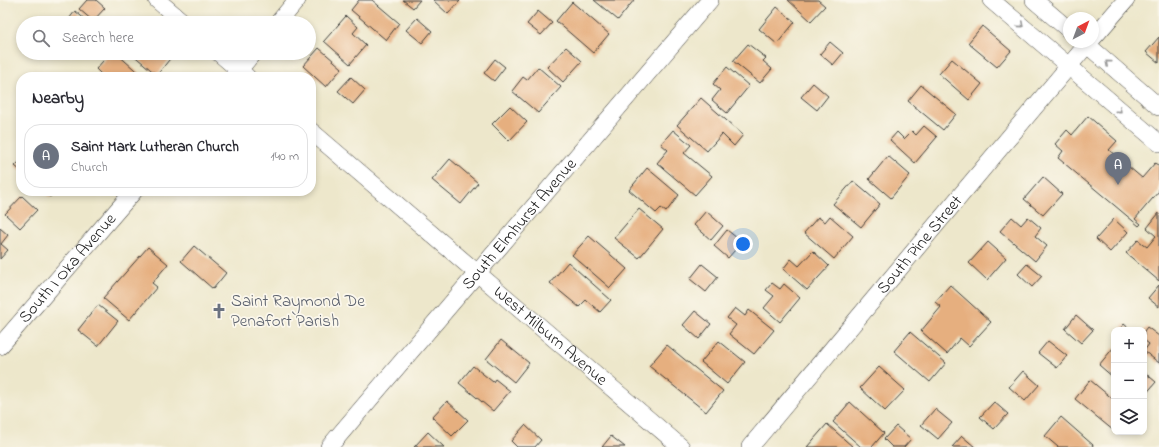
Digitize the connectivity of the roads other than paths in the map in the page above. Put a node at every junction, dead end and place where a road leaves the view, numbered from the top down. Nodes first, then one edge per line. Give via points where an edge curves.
1 (157, 0) edge
2 (298, 0) edge
3 (710, 0) edge
4 (991, 0) edge
5 (1034, 0) edge
6 (1126, 0) edge
7 (176, 16) edge
8 (284, 16) edge
9 (1063, 25) edge
10 (1099, 30) edge
11 (1083, 48) edge
12 (1095, 48) edge
13 (226, 60) edge
14 (249, 60) edge
15 (1069, 67) junction
16 (237, 72) edge
17 (242, 72) edge
18 (1159, 107) edge
19 (316, 135) edge
20 (1159, 143) edge
21 (130, 196) edge
22 (477, 274) junction
23 (0, 346) edge
24 (329, 447) edge
25 (681, 447) edge
26 (750, 447) edge

1 - 7 street
2 - 8 street
3 - 22 street, South Elmhurst Avenue
4 -> 15 street
5 - 9 street
6 - 10 street, South Pine Street
11 - 15 street, South Pine Street
18 -> 12 street
13 - 16 street
14 - 17 street
15 -> 20 street
15 - 26 street, South Pine Street
19 - 22 street, West Milburn Avenue
21 - 23 street, South I Oka Avenue
22 - 24 street, South Elmhurst Avenue
22 - 25 street, West Milburn Avenue

